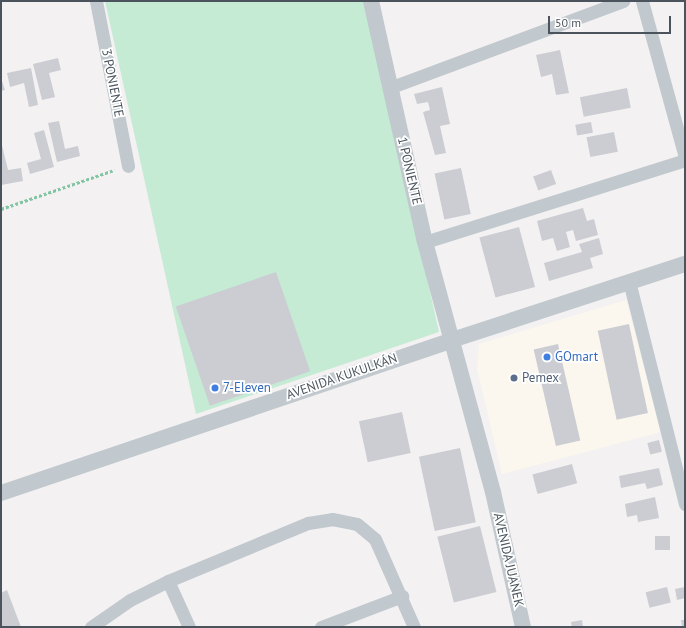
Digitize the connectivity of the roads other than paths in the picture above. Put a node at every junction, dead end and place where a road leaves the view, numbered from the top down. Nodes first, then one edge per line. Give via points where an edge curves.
1 (96, 1) edge
2 (371, 1) edge
3 (623, 1) edge
4 (642, 1) edge
5 (389, 88) junction
6 (685, 158) edge
7 (128, 166) road end
8 (425, 242) junction
9 (685, 264) edge
10 (629, 281) junction
11 (452, 340) junction
12 (1, 493) edge
13 (685, 504) edge
14 (168, 581) junction
15 (402, 596) junction
16 (91, 627) edge
17 (190, 627) edge
18 (321, 627) edge
19 (414, 627) edge
20 (523, 627) edge

1 - 7 street, 3 PONIENTE
2 - 5 street, 1 PONIENTE
3 - 5 street
4 - 6 street
5 - 8 street, 1 PONIENTE
6 - 8 street
8 - 11 street, 1 PONIENTE
9 - 10 street, AVENIDA KUKULKÁN
10 - 11 street, AVENIDA KUKULKÁN
10 - 13 street
11 - 12 street, AVENIDA KUKULKÁN
11 - 20 street, AVENIDA JUANEK via 493,492
14 - 15 street via 308,522 332,519 357,524 375,539
14 - 16 street via 130,600
14 - 17 street
15 - 18 street
15 - 19 street

